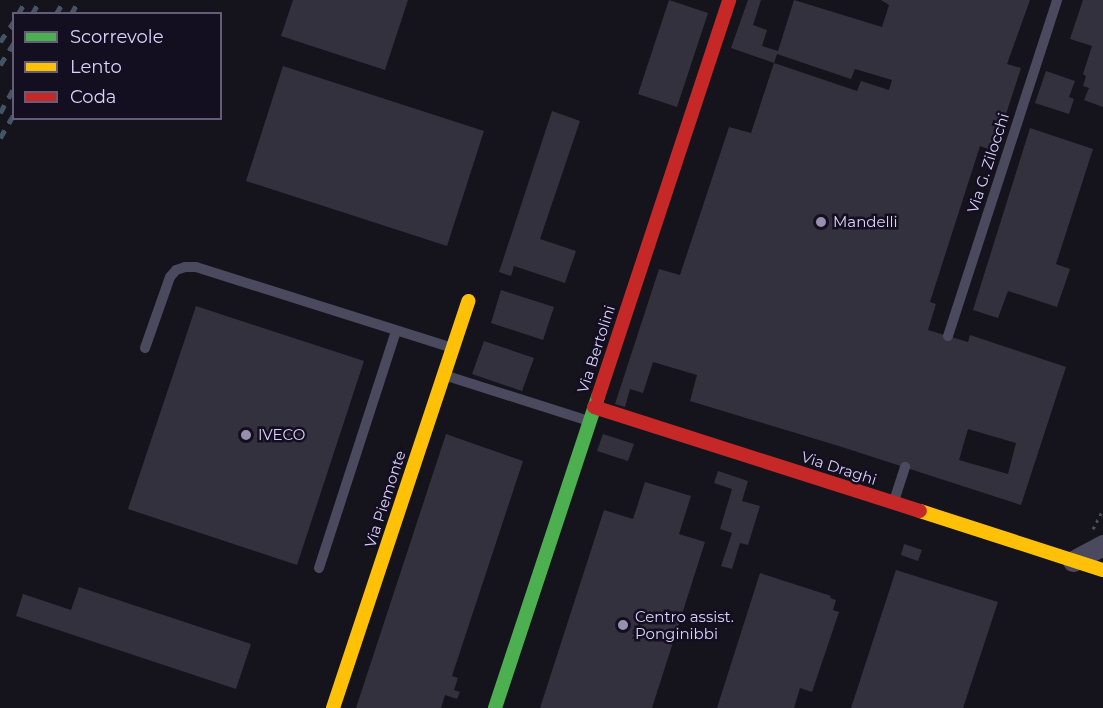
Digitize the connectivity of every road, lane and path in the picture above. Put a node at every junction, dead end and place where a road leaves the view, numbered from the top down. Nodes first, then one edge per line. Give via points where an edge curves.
1 (729, 0) edge
2 (1057, 0) edge
3 (468, 301) dead end
4 (396, 331) junction
5 (948, 336) dead end
6 (145, 348) dead end
7 (453, 348) junction
8 (444, 375) junction
9 (594, 407) junction
10 (589, 421) junction
11 (905, 468) dead end
12 (893, 503) junction
13 (1103, 545) edge
14 (1073, 561) junction
15 (319, 568) dead end
16 (1103, 570) edge
17 (333, 708) edge
18 (495, 708) edge

1 - 9 street, Via Bertolini
2 - 5 lane, Via G. Zilocchi
3 - 7 street, Via Piemonte
4 - 6 lane via 196,267 185,267 170,277
4 - 7 lane
4 - 15 lane
7 - 8 street, Via Piemonte
8 - 10 lane
8 - 17 street, Via Piemonte
9 - 10 street, Via Bertolini
9 - 12 street, Via Draghi
10 - 18 street, Via Bertolini
11 - 12 lane
12 - 14 street, Via Draghi
13 - 14 street
14 - 16 street, Via Draghi

